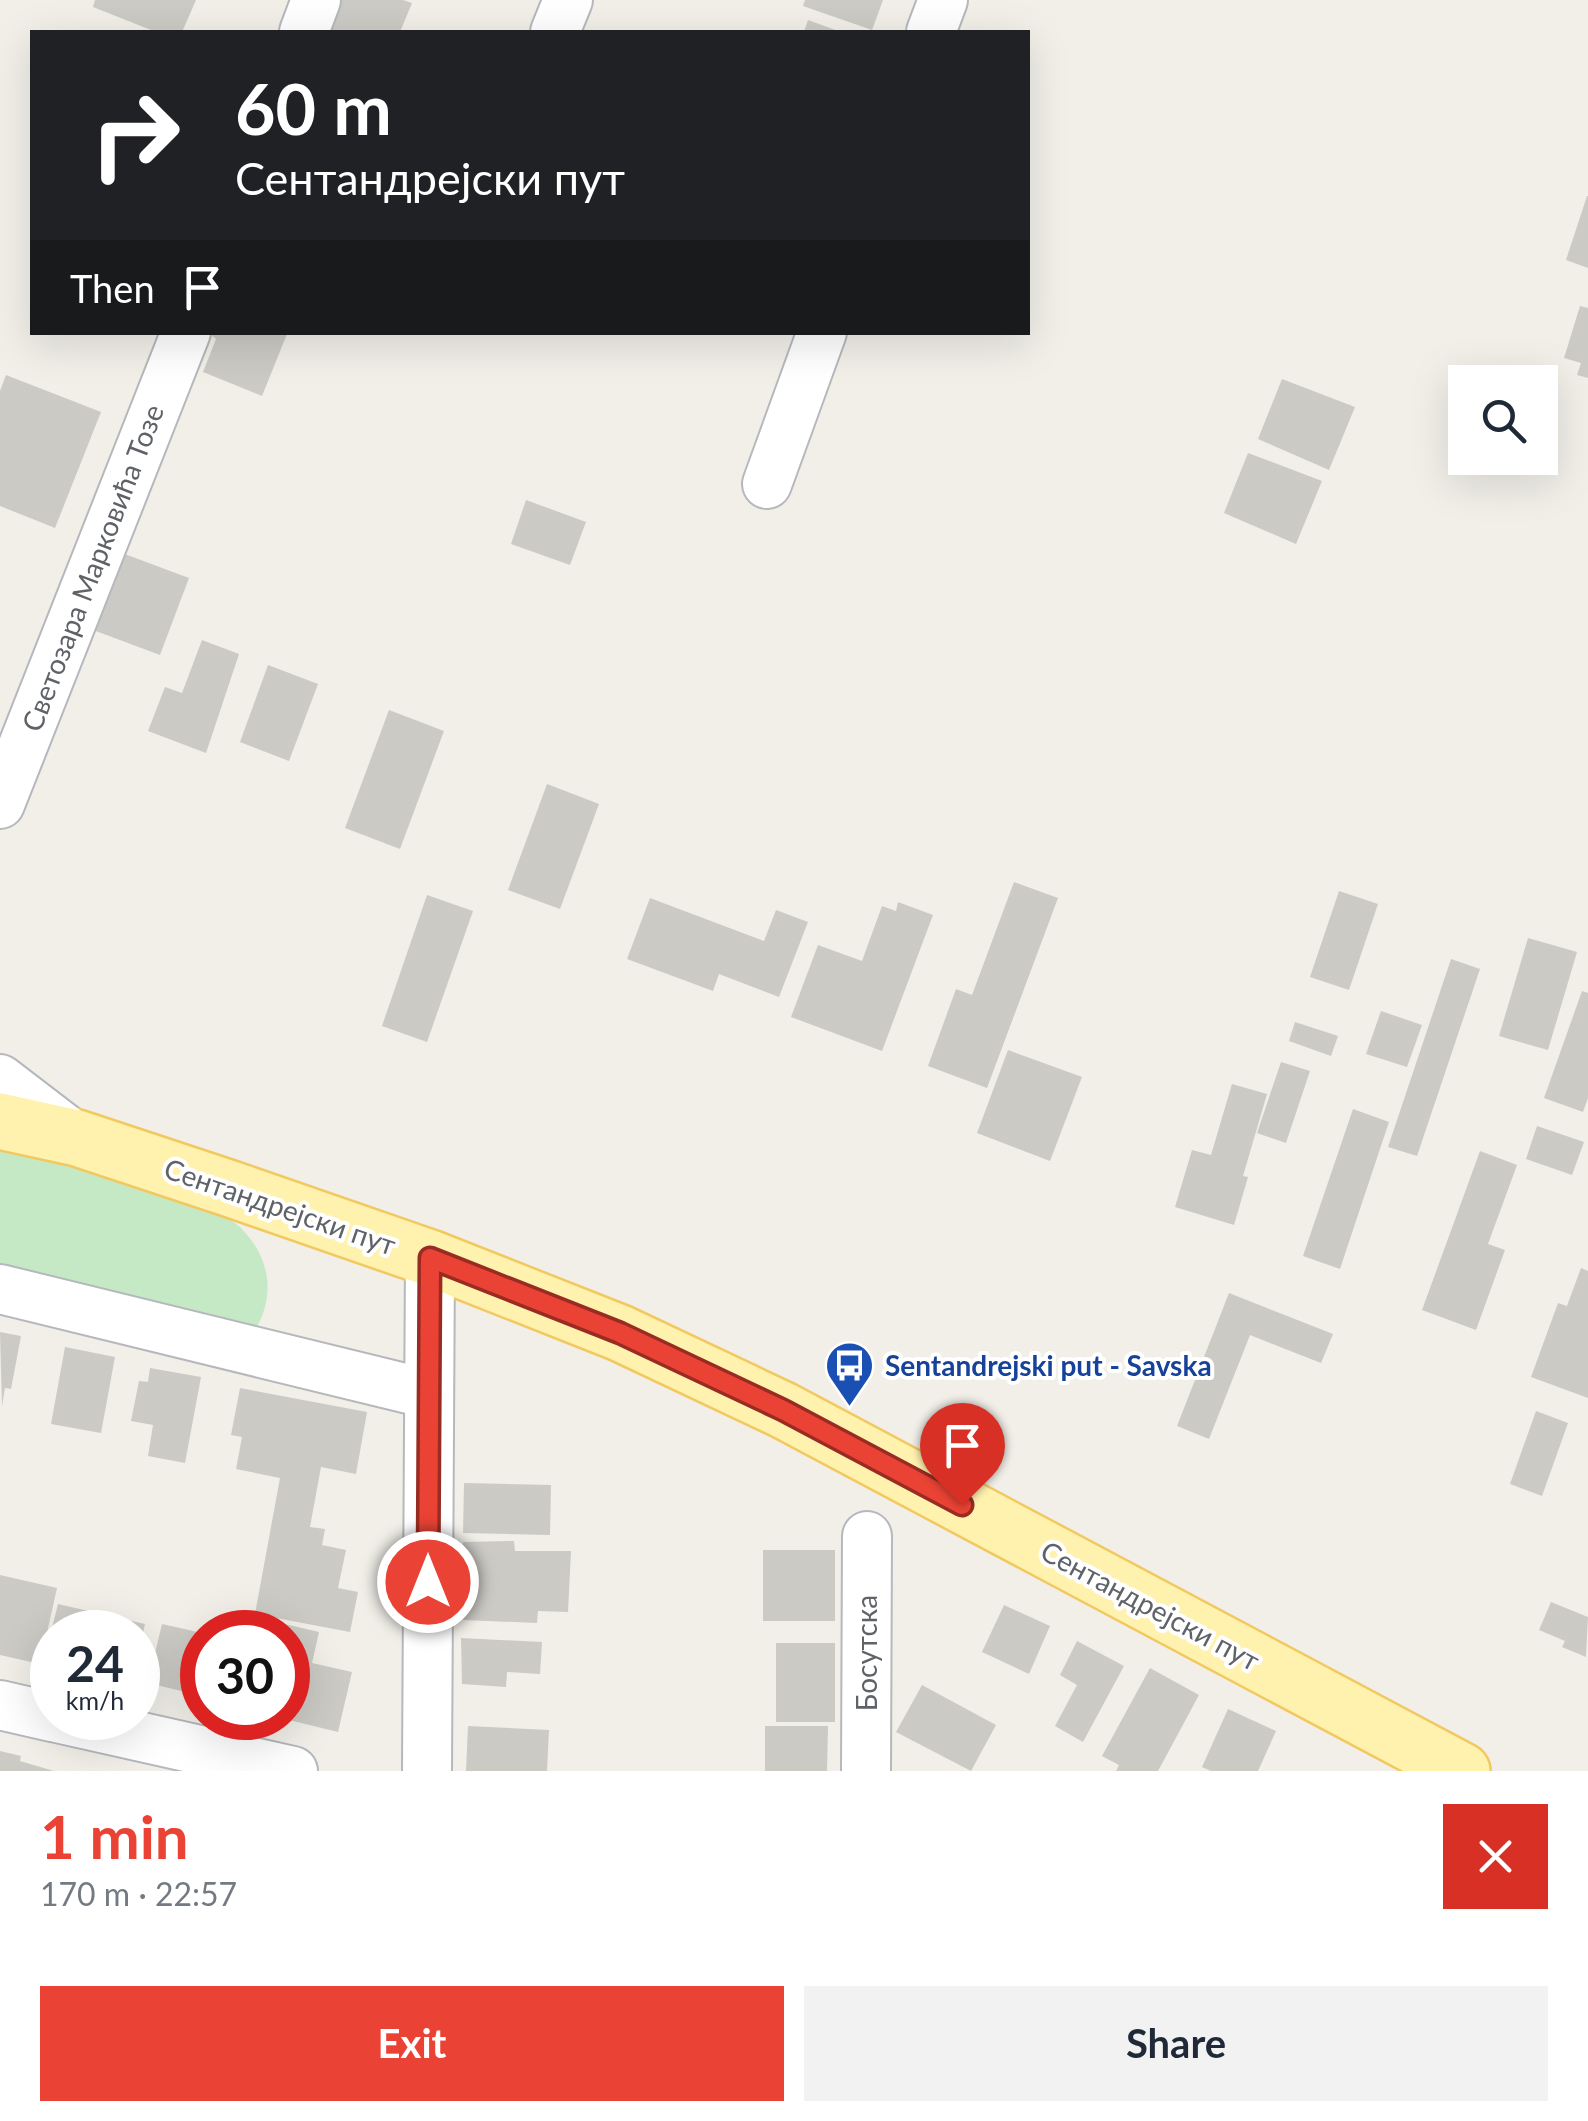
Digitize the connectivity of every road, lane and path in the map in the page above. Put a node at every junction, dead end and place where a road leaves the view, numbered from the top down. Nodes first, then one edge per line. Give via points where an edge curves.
1 (316, 0) edge
2 (568, 0) edge
3 (942, 0) edge
4 (305, 30) edge
5 (556, 30) edge
6 (932, 30) edge
7 (185, 335) edge
8 (821, 335) edge
9 (767, 484) dead end
10 (0, 804) edge
11 (0, 1079) edge
12 (0, 1121) edge
13 (76, 1138) junction
14 (430, 1258) junction
15 (0, 1289) edge
16 (429, 1394) junction
17 (866, 1536) dead end
18 (0, 1705) edge
19 (30, 1712) edge
20 (156, 1740) edge
21 (293, 1771) edge
22 (427, 1771) edge
23 (866, 1771) edge
24 (1462, 1771) edge

1 - 4 street
2 - 5 street
3 - 6 street
7 - 10 street, Светозара Марковића Тозе
8 - 9 street
11 - 13 street
12 - 13 main road, Сентандрејски пут
13 - 14 main road, Сентандрејски пут
14 - 16 street
14 - 24 main road, Сентандрејски пут via 620,1333 783,1410
15 - 16 street
16 - 22 street
17 - 23 street, Босутска
18 - 19 street
20 - 21 street

